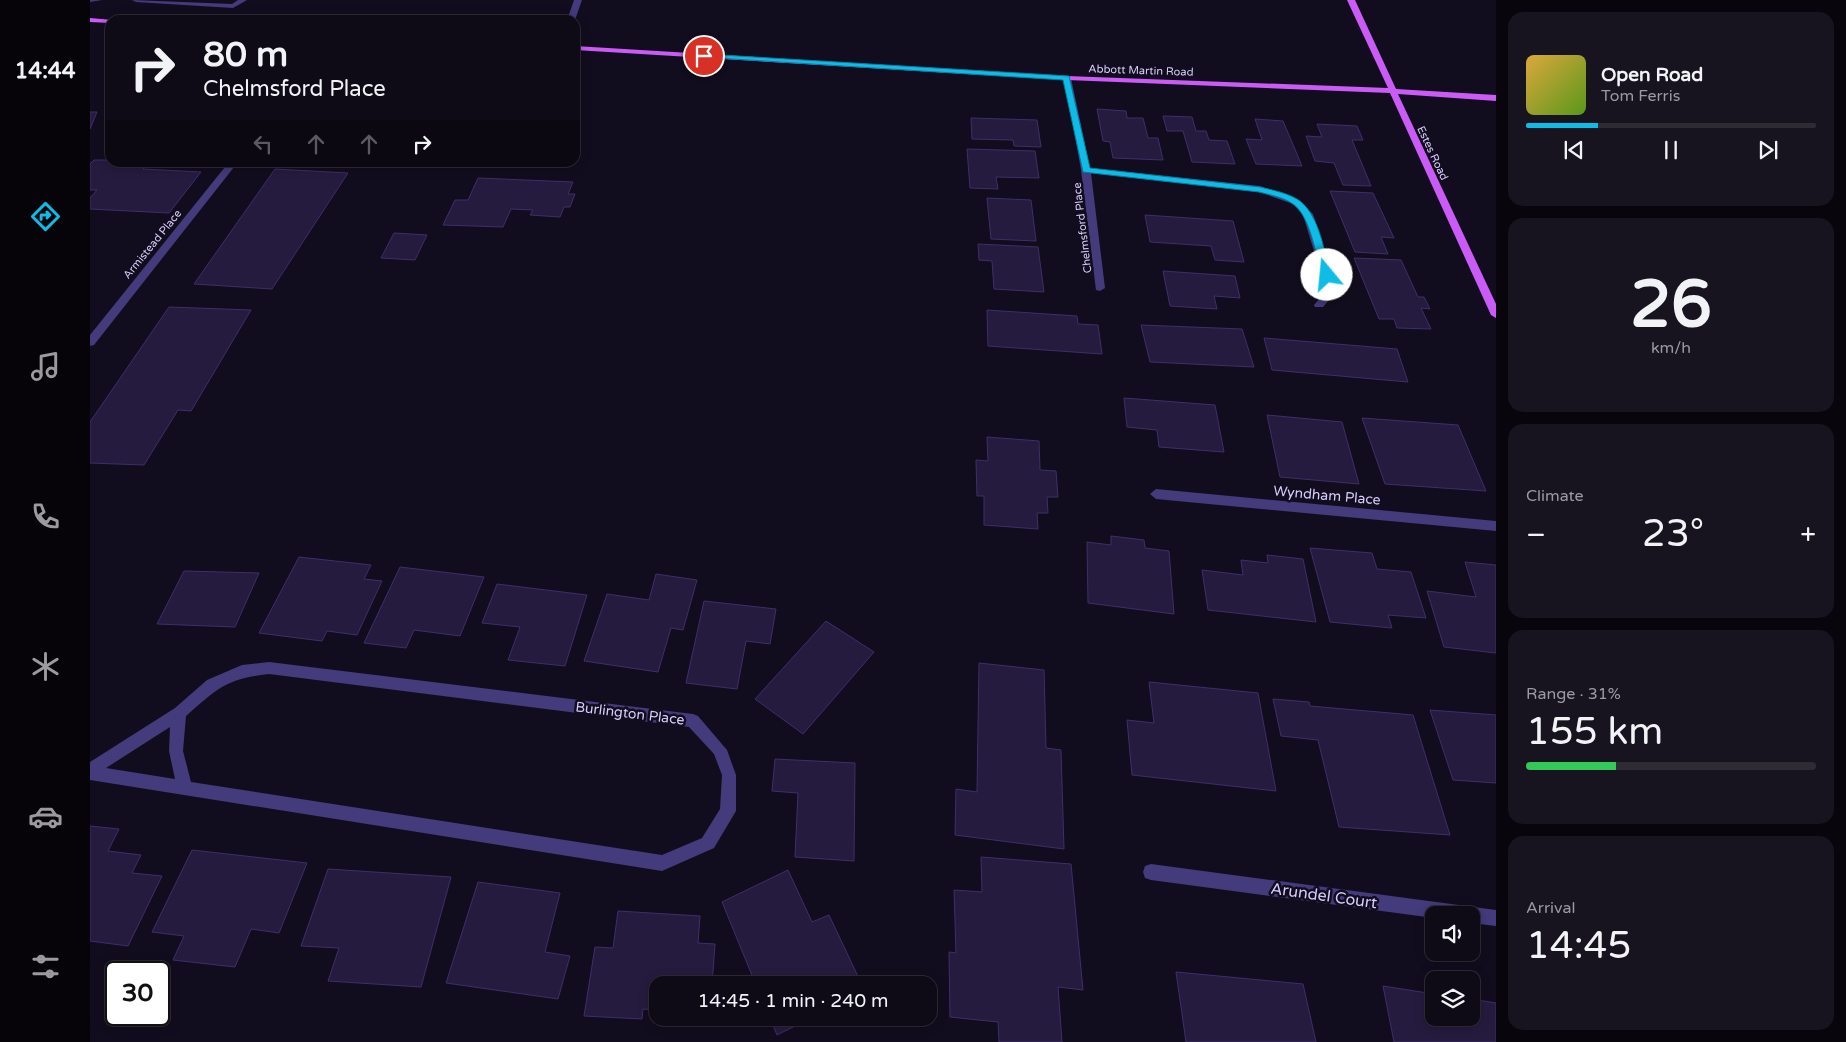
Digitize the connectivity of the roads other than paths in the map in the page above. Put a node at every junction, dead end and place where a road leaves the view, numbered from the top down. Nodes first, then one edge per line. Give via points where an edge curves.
1 (90, 0) edge
2 (98, 0) edge
3 (136, 0) edge
4 (243, 0) edge
5 (578, 0) edge
6 (1351, 0) edge
7 (185, 1) edge
8 (574, 15) edge
9 (90, 20) edge
10 (105, 21) edge
11 (580, 48) edge
12 (1067, 78) junction
13 (1392, 91) junction
14 (1496, 98) edge
15 (230, 167) edge
16 (1086, 170) junction
17 (1100, 288) dead end
18 (1319, 305) dead end
19 (1496, 315) edge
20 (90, 342) edge
21 (1156, 494) dead end
22 (1496, 526) edge
23 (180, 713) junction
24 (90, 772) edge
25 (186, 788) junction
26 (1151, 872) dead end
27 (1496, 918) edge

1 - 2 street
3 - 7 street
4 - 7 street via 233,6
5 - 8 street
6 - 13 main road, Estes Road
9 - 10 main road
11 - 12 main road, Abbott Martin Road
12 - 13 main road, Abbott Martin Road
12 - 16 street, Chelmsford Place
13 - 14 main road, Abbott Martin Road
13 - 19 main road, Estes Road
15 - 20 street, Armistead Place
16 - 17 street, Chelmsford Place
16 - 18 street via 1260,190 1296,202 1308,214 1332,291
21 - 22 street, Wyndham Place
23 - 24 street, Burlington Place
23 - 25 street via 175,732 175,757
23 - 25 street, Burlington Place via 212,684 242,671 269,668 693,721 720,750 729,775 728,811 708,843 662,863
24 - 25 street, Burlington Place
26 - 27 street, Arundel Court

